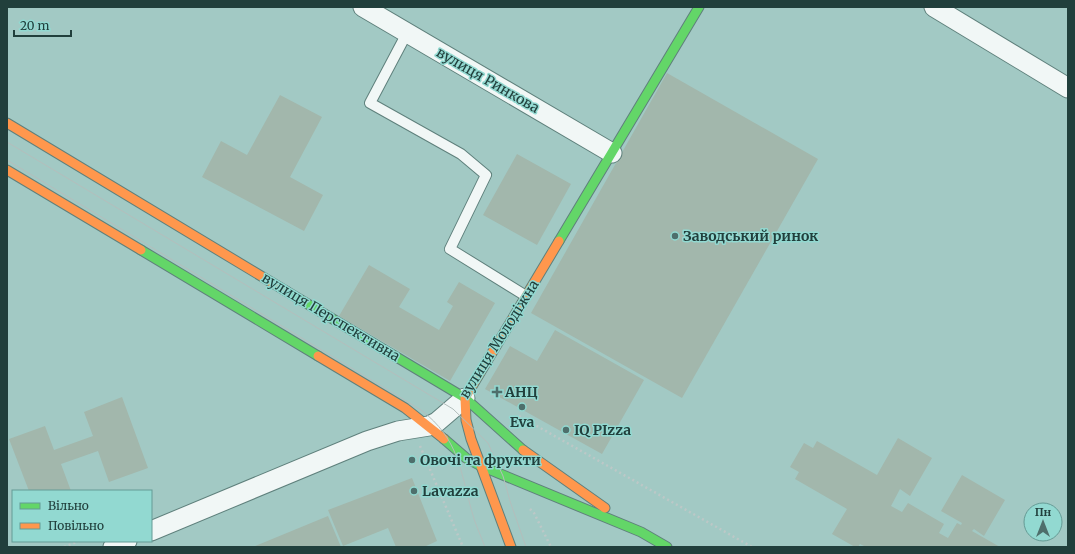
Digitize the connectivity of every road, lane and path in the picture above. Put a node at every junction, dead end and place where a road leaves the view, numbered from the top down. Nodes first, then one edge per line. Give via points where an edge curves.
1 (363, 7) edge
2 (699, 7) edge
3 (934, 7) edge
4 (408, 33) junction
5 (1068, 88) edge
6 (7, 123) edge
7 (612, 153) junction
8 (7, 170) edge
9 (526, 296) junction
10 (465, 398) junction
11 (514, 413) dead end
12 (423, 432) junction
13 (481, 466) junction
14 (527, 507) dead end
15 (152, 531) edge
16 (641, 532) junction
17 (76, 542) edge
18 (125, 542) edge
19 (64, 547) edge
20 (113, 547) edge
21 (463, 547) edge
22 (511, 547) edge
23 (551, 547) edge
24 (667, 547) edge
25 (752, 547) edge

1 - 4 street, вулиця Ринкова
2 - 7 street, вулиця Молодіжна
3 - 5 street
4 - 7 street, вулиця Ринкова
4 - 9 lane via 370,103 461,154 486,175 450,249
6 - 10 street, вулиця Перспективна
7 - 9 street, вулиця Молодіжна
8 - 12 street, вулиця Перспективна via 405,408
9 - 10 street, вулиця Молодіжна
10 - 12 street, вулиця Молодіжна
10 - 13 street via 465,419
10 - 16 street, вулиця Перспективна via 527,453
11 - 25 path
12 - 13 street, вулиця Перспективна
12 - 15 street, вулиця Молодіжна via 398,431 367,441
12 - 21 path
13 - 16 street, вулиця Перспективна
13 - 22 street
14 - 23 path via 534,513
16 - 24 street, вулиця Перспективна
17 - 19 path
18 - 20 street

